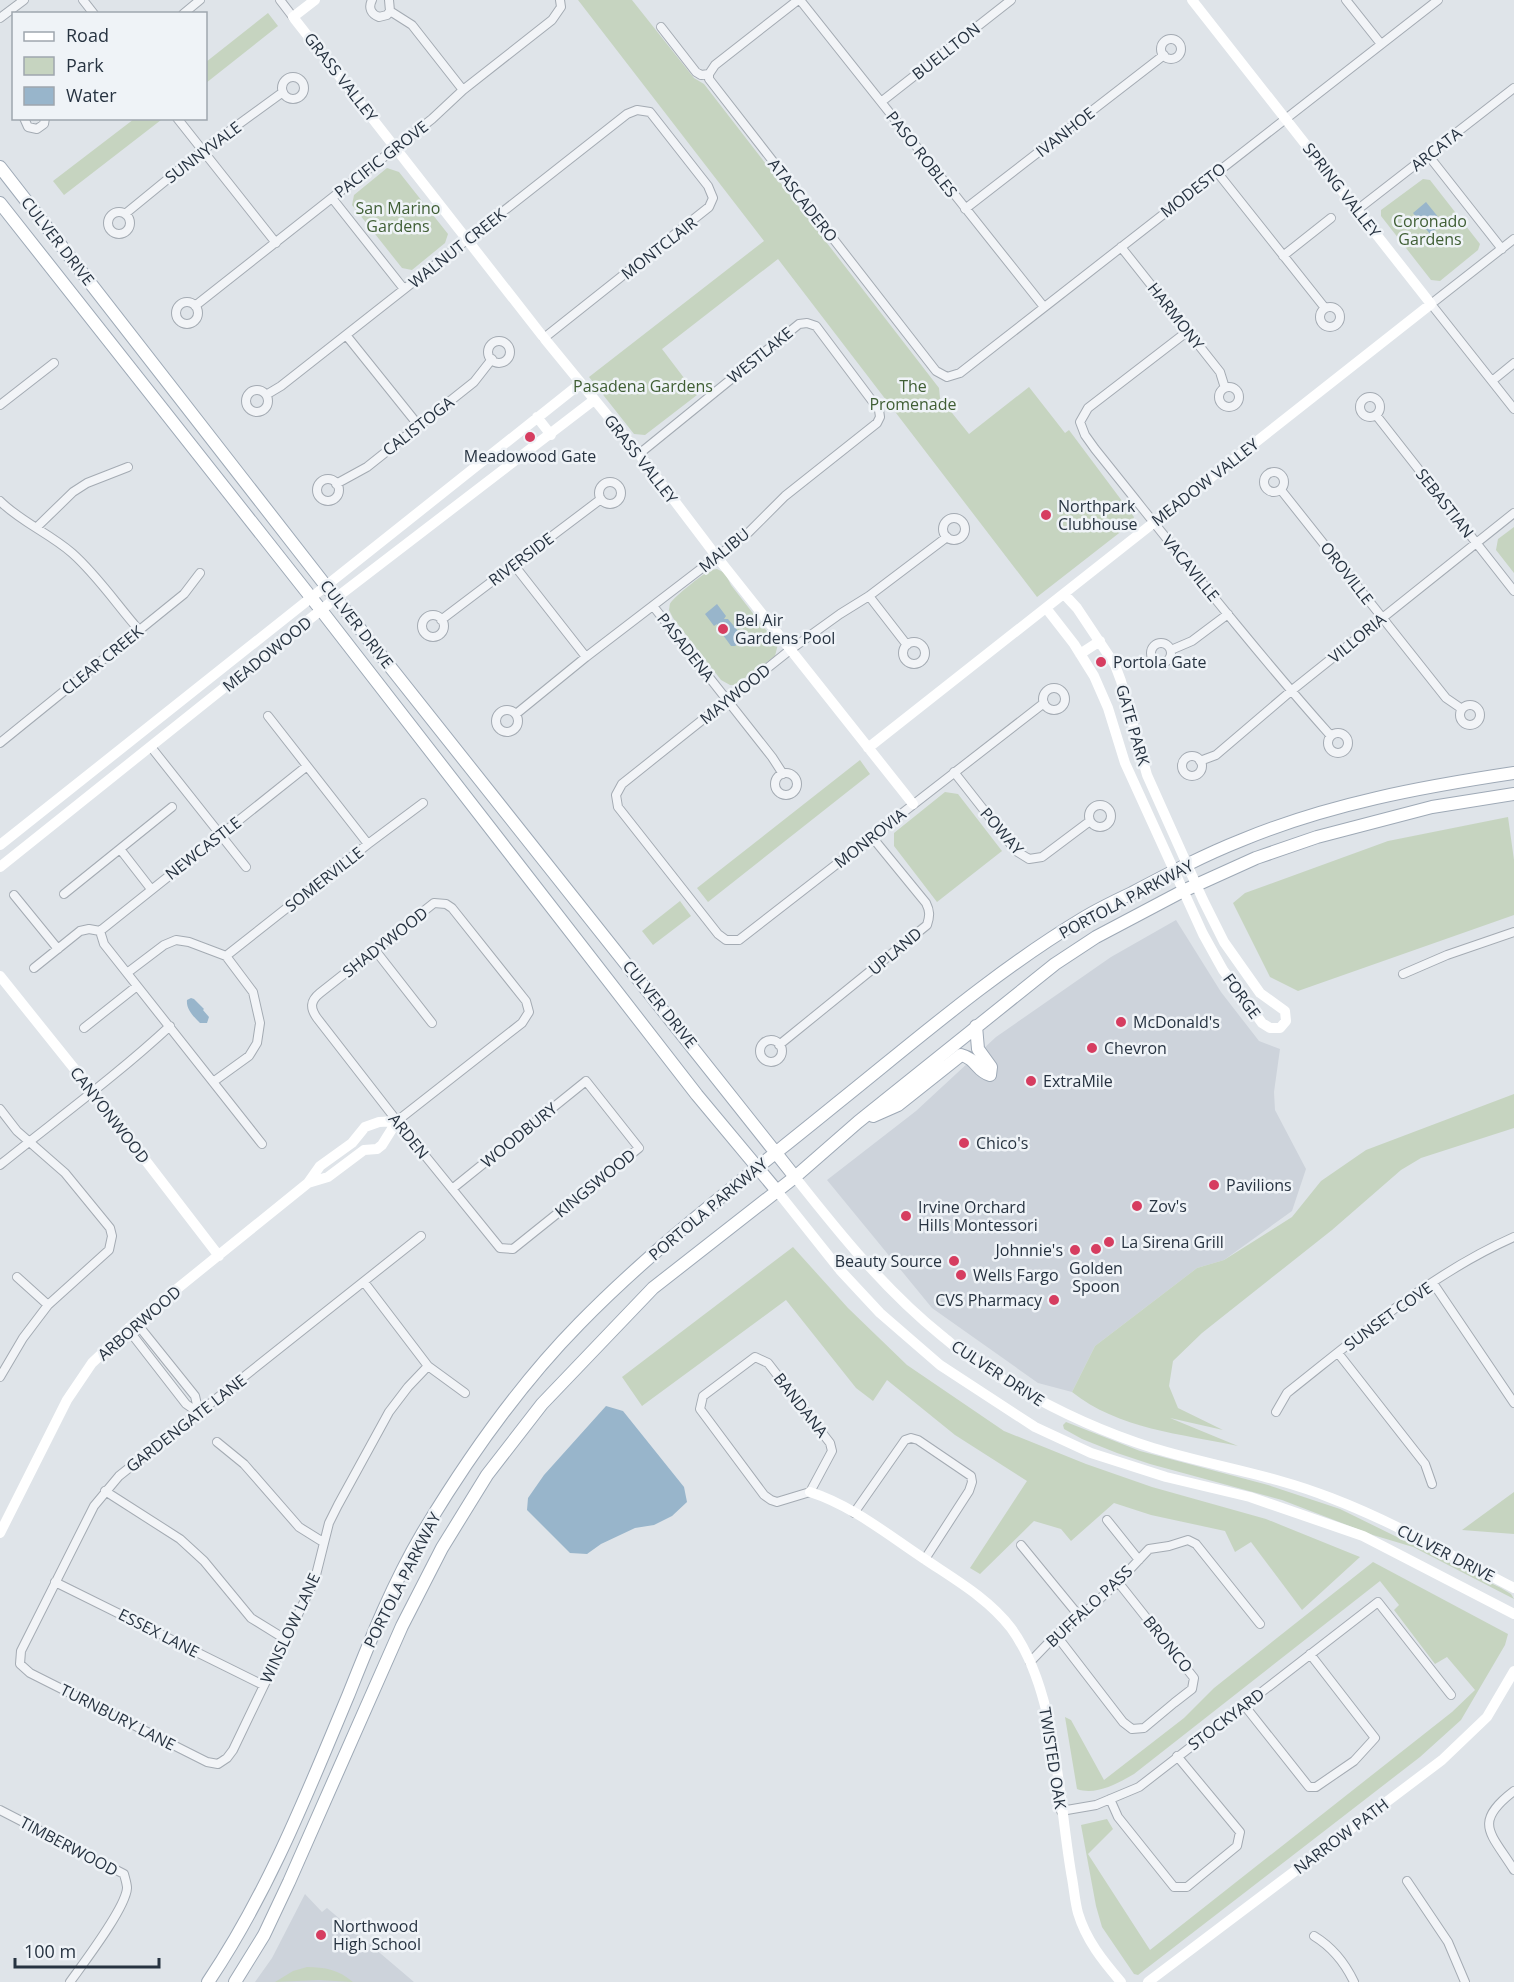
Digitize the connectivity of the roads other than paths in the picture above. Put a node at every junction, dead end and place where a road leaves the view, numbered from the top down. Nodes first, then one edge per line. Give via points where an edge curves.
1 (24, 0) edge
2 (83, 0) edge
3 (200, 0) edge
4 (280, 0) edge
5 (315, 0) edge
6 (372, 0) edge
7 (389, 0) edge
8 (799, 0) edge
9 (1011, 0) edge
10 (1192, 0) edge
11 (1346, 0) edge
12 (1438, 0) edge
13 (560, 3) edge
14 (390, 11) junction
15 (92, 12) edge
16 (185, 12) edge
17 (293, 17) junction
18 (0, 18) edge
19 (661, 27) dead end
20 (1381, 44) junction
21 (1164, 56) dead end
22 (709, 74) junction
23 (1514, 88) edge
24 (463, 90) junction
25 (283, 92) dead end
26 (881, 102) junction
27 (650, 112) joint
28 (1286, 118) junction
29 (25, 120) edge
30 (45, 120) edge
31 (179, 120) edge
32 (396, 147) junction
33 (202, 151) junction
34 (1428, 155) junction
35 (0, 167) edge
36 (1216, 172) junction
37 (332, 198) junction
38 (0, 203) edge
39 (965, 209) junction
40 (1357, 210) junction
41 (125, 214) dead end
42 (1331, 218) dead end
43 (468, 239) junction
44 (1514, 239) edge
45 (276, 243) junction
46 (1121, 247) junction
47 (1502, 249) junction
48 (1283, 256) junction
49 (404, 290) junction
50 (1431, 304) junction
51 (195, 306) dead end
52 (1044, 307) junction
53 (1325, 308) dead end
54 (1188, 331) junction
55 (346, 335) junction
56 (544, 338) junction
57 (492, 359) dead end
58 (54, 363) dead end
59 (1514, 363) edge
60 (849, 368) joint
61 (947, 377) joint
62 (1492, 381) junction
63 (580, 383) junction
64 (1225, 388) dead end
65 (266, 395) dead end
66 (594, 400) junction
67 (0, 405) edge
68 (1514, 409) edge
69 (541, 414) junction
70 (1376, 415) dead end
71 (419, 426) junction
72 (554, 432) junction
73 (639, 454) junction
74 (128, 467) dead end
75 (336, 484) dead end
76 (1281, 490) dead end
77 (601, 499) dead end
78 (0, 501) edge
79 (1514, 513) edge
80 (1154, 522) junction
81 (37, 527) junction
82 (947, 537) dead end
83 (1476, 542) junction
84 (717, 557) junction
85 (514, 565) junction
86 (200, 573) dead end
87 (326, 586) junction
88 (1514, 591) edge
89 (1064, 594) junction
90 (869, 596) junction
91 (310, 597) junction
92 (336, 597) junction
93 (653, 606) junction
94 (1046, 608) junction
95 (321, 610) junction
96 (1228, 614) junction
97 (1382, 617) junction
98 (441, 620) dead end
99 (139, 630) junction
100 (1100, 641) junction
101 (907, 645) dead end
102 (790, 650) junction
103 (1171, 650) dead end
104 (1080, 654) junction
105 (586, 657) junction
106 (1291, 691) junction
107 (728, 700) junction
108 (1044, 703) dead end
109 (1462, 709) dead end
110 (516, 714) dead end
111 (268, 716) dead end
112 (1331, 736) dead end
113 (0, 743) edge
114 (151, 747) junction
115 (868, 748) junction
116 (1200, 761) dead end
117 (308, 766) junction
118 (954, 772) junction
119 (1514, 773) edge
120 (783, 774) dead end
121 (1514, 794) edge
122 (616, 795) joint
123 (423, 803) dead end
124 (913, 804) junction
125 (172, 807) dead end
126 (1090, 821) dead end
127 (220, 835) junction
128 (872, 837) junction
129 (0, 844) edge
130 (368, 844) junction
131 (120, 849) junction
132 (1188, 865) junction
133 (0, 867) edge
134 (246, 867) dead end
135 (1174, 871) junction
136 (1197, 884) junction
137 (151, 889) junction
138 (1183, 891) junction
139 (14, 894) dead end
140 (64, 894) dead end
141 (100, 931) junction
142 (1514, 932) edge
143 (58, 949) junction
144 (375, 950) junction
145 (226, 956) junction
146 (34, 968) dead end
147 (127, 973) junction
148 (1403, 974) dead end
149 (0, 976) edge
150 (137, 986) junction
151 (312, 1011) joint
152 (529, 1012) joint
153 (432, 1023) dead end
154 (170, 1026) junction
155 (976, 1026) junction
156 (84, 1028) dead end
157 (779, 1045) dead end
158 (586, 1081) joint
159 (213, 1082) junction
160 (93, 1092) junction
161 (0, 1110) edge
162 (397, 1121) junction
163 (858, 1122) junction
164 (28, 1142) junction
165 (262, 1144) dead end
166 (777, 1153) junction
167 (0, 1164) edge
168 (758, 1168) junction
169 (795, 1177) junction
170 (308, 1183) junction
171 (452, 1189) junction
172 (777, 1191) junction
173 (421, 1236) dead end
174 (1514, 1237) edge
175 (513, 1249) joint
176 (219, 1256) junction
177 (17, 1277) dead end
178 (364, 1282) junction
179 (1433, 1283) junction
180 (48, 1305) junction
181 (131, 1326) junction
182 (1338, 1353) junction
183 (428, 1366) junction
184 (0, 1377) edge
185 (465, 1393) dead end
186 (1514, 1403) edge
187 (1276, 1412) dead end
188 (200, 1413) junction
189 (218, 1442) dead end
190 (1431, 1484) dead end
191 (105, 1491) junction
192 (810, 1492) junction
193 (854, 1513) junction
194 (1107, 1520) dead end
195 (0, 1533) edge
196 (323, 1542) junction
197 (1021, 1545) dead end
198 (925, 1560) junction
199 (1138, 1560) junction
200 (55, 1582) junction
201 (1118, 1582) junction
202 (1514, 1588) edge
203 (1514, 1614) edge
204 (1080, 1617) junction
205 (1260, 1624) dead end
206 (1056, 1635) junction
207 (285, 1639) junction
208 (1310, 1654) junction
209 (1030, 1662) junction
210 (20, 1664) joint
211 (1514, 1671) edge
212 (263, 1685) junction
213 (1451, 1695) dead end
214 (1244, 1705) junction
215 (1177, 1756) junction
216 (218, 1764) joint
217 (1514, 1791) edge
218 (1110, 1799) junction
219 (0, 1810) edge
220 (1061, 1811) junction
221 (1514, 1870) edge
222 (1407, 1881) dead end
223 (1314, 1936) dead end
224 (70, 1982) edge
225 (208, 1982) edge
226 (235, 1982) edge
227 (1121, 1982) edge
228 (1148, 1982) edge
229 (1354, 1982) edge
230 (1465, 1982) edge

1 - 18 street
2 - 15 street
3 - 16 street
4 - 17 street, GRASS VALLEY
5 - 17 street
6 - 14 street via 370,9 375,16 384,17
7 - 14 street
8 - 22 street via 715,65
8 - 26 street, PASO ROBLES
9 - 26 street, BUELLTON
10 - 28 street, SPRING VALLEY
11 - 20 street
12 - 20 street, MODESTO
13 - 24 street, PACIFIC GROVE via 552,20
14 - 24 street via 412,25
17 - 32 street, GRASS VALLEY
19 - 22 street, ATASCADERO via 696,72
20 - 28 street, MODESTO
21 - 39 street, IVANHOE
22 - 61 street, ATASCADERO via 709,79 936,371
23 - 34 street, ARCATA
24 - 32 street, PACIFIC GROVE
25 - 33 street, SUNNYVALE
26 - 39 street, PASO ROBLES
27 - 43 street, WALNUT CREEK via 637,110 627,114
27 - 56 street, MONTCLAIR via 708,186 713,198 709,207
28 - 36 street, MODESTO
28 - 40 street, SPRING VALLEY
29 - 30 street via 28,127 37,129
31 - 33 street
32 - 37 street, PACIFIC GROVE
32 - 43 street, GRASS VALLEY
33 - 41 street, SUNNYVALE
33 - 45 street
34 - 40 street, ARCATA
34 - 47 street
35 - 87 main road, CULVER DRIVE
36 - 46 street, MODESTO
36 - 48 street
37 - 45 street, PACIFIC GROVE
37 - 49 street
38 - 91 main road, CULVER DRIVE
39 - 52 street, PASO ROBLES
40 - 50 street, SPRING VALLEY
42 - 48 street
43 - 49 street, WALNUT CREEK
43 - 56 street, GRASS VALLEY
44 - 47 street, MEADOW VALLEY
45 - 51 street, PACIFIC GROVE
46 - 52 street, MODESTO
46 - 54 street, HARMONY
47 - 50 street, MEADOW VALLEY
48 - 53 street
49 - 55 street, WALNUT CREEK
50 - 62 street, SPRING VALLEY
50 - 80 street, MEADOW VALLEY
52 - 61 street, MODESTO via 960,373
54 - 64 street, HARMONY via 1220,372
54 - 80 street, VACAVILLE via 1088,408 1080,422 1085,435
55 - 65 street, WALNUT CREEK
55 - 71 street
56 - 63 street, GRASS VALLEY
57 - 71 street, CALISTOGA via 474,382
58 - 67 street
59 - 62 street
60 - 73 street, WESTLAKE via 816,326 800,324
60 - 84 street, MALIBU via 879,410 877,423 785,496
62 - 68 street, SPRING VALLEY
63 - 66 street, GRASS VALLEY
63 - 69 street, MEADOWOOD
66 - 72 street, MEADOWOOD
66 - 73 street, GRASS VALLEY
69 - 72 street
69 - 87 street, MEADOWOOD
70 - 83 street, SEBASTIAN
71 - 75 street, CALISTOGA via 367,467
72 - 92 street, MEADOWOOD
73 - 84 street, GRASS VALLEY
74 - 81 street via 73,492
76 - 97 street, OROVILLE
77 - 85 street, RIVERSIDE
78 - 81 street via 13,514
79 - 83 street, VILLORIA
80 - 89 street, MEADOW VALLEY
80 - 96 street, VACAVILLE
81 - 99 street via 83,564
82 - 90 street, MAYWOOD
83 - 88 street, SEBASTIAN
83 - 97 street, VILLORIA
84 - 93 street, MALIBU
84 - 102 street, GRASS VALLEY
85 - 98 street, RIVERSIDE
85 - 105 street
86 - 99 street, CLEAR CREEK via 184,594
87 - 91 street, MEADOWOOD
87 - 92 main road, CULVER DRIVE
89 - 94 street, MEADOW VALLEY
89 - 100 street, GATE PARK
90 - 101 street
90 - 102 street, MAYWOOD
91 - 95 main road, CULVER DRIVE
91 - 129 street, MEADOWOOD
92 - 95 street, MEADOWOOD
92 - 166 main road, CULVER DRIVE
93 - 105 street, MALIBU
93 - 107 street, PASADENA
94 - 104 street, GATE PARK
94 - 115 street, MEADOW VALLEY
95 - 114 street, MEADOWOOD
95 - 168 main road, CULVER DRIVE via 697,1095
96 - 103 street via 1192,641
96 - 106 street, VACAVILLE
97 - 106 street, VILLORIA
97 - 109 street, OROVILLE via 1446,698
99 - 113 street, CLEAR CREEK
100 - 104 street
100 - 132 street, GATE PARK via 1122,681 1147,775
102 - 107 street, MAYWOOD
102 - 115 street, GRASS VALLEY
104 - 135 street, GATE PARK via 1108,708 1125,763
105 - 110 street, MALIBU
106 - 112 street, VACAVILLE
106 - 116 street, VILLORIA via 1216,755
107 - 120 street, PASADENA
107 - 122 street, MAYWOOD via 622,784
108 - 118 street, MONROVIA
111 - 117 street
114 - 127 street
114 - 133 street, MEADOWOOD
115 - 124 street, GRASS VALLEY
117 - 127 street, NEWCASTLE
117 - 130 street
118 - 124 street, MONROVIA
118 - 126 street, POWAY via 1016,851 1029,859 1042,857
119 - 132 main road, PORTOLA PARKWAY via 1421,787 1325,810 1242,840
121 - 136 main road, PORTOLA PARKWAY via 1432,807 1317,837
122 - 128 street, MONROVIA via 618,807 722,938 730,941 739,940
123 - 130 street, SOMERVILLE
124 - 128 street, MONROVIA
125 - 131 street
127 - 134 street
127 - 137 street, NEWCASTLE
128 - 157 street, UPLAND via 926,903 930,917 927,925
130 - 145 street, SOMERVILLE
131 - 137 street
131 - 140 street
132 - 135 main road, PORTOLA PARKWAY
132 - 136 street, FORGE
135 - 138 street, FORGE
135 - 166 main road, PORTOLA PARKWAY via 1082,919 1007,970
136 - 138 main road, PORTOLA PARKWAY
136 - 138 street, FORGE via 1224,942 1245,974 1266,999 1285,1011 1286,1021 1280,1028 1265,1026 1238,992
137 - 141 street, NEWCASTLE
138 - 155 main road, PORTOLA PARKWAY via 1096,937
139 - 143 street
141 - 143 street via 80,931
141 - 147 street via 104,945
142 - 148 street
143 - 146 street
144 - 151 street, SHADYWOOD via 314,998
144 - 152 street, SHADYWOOD via 434,903 446,904 526,1001
144 - 153 street
145 - 147 street via 176,940
145 - 159 street via 253,992 260,1023 257,1043 249,1056
147 - 150 street
149 - 160 street, CANYONWOOD
150 - 154 street
150 - 156 street
151 - 162 street, ARDEN
152 - 162 street, ARBORWOOD via 522,1023
154 - 159 street
154 - 160 street
155 - 163 main road, PORTOLA PARKWAY
155 - 163 main road via 978,1049 991,1066 990,1075 961,1055 898,1106
158 - 171 street, WOODBURY
158 - 175 street, KINGSWOOD via 639,1148
159 - 165 street
160 - 164 street
160 - 176 street, CANYONWOOD
161 - 164 street
162 - 170 street, ARBORWOOD via 377,1149 364,1150 328,1177
162 - 170 street, ARBORWOOD via 364,1127 351,1143 320,1166
162 - 171 street, ARDEN
163 - 169 main road, PORTOLA PARKWAY
164 - 167 street
164 - 180 street via 65,1173 110,1228 109,1250
166 - 168 main road, PORTOLA PARKWAY
166 - 169 main road, CULVER DRIVE
168 - 172 main road, CULVER DRIVE
168 - 225 main road, PORTOLA PARKWAY via 636,1270 578,1326 518,1393 466,1463 414,1549 380,1619 290,1833 244,1925
169 - 172 main road, PORTOLA PARKWAY
169 - 202 street, CULVER DRIVE via 896,1297 972,1360 1047,1405 1154,1448 1332,1498
170 - 176 street, ARBORWOOD
171 - 175 street, ARDEN via 500,1248
172 - 203 street, CULVER DRIVE via 840,1270 887,1320 940,1365 1035,1426 1091,1453 1250,1497 1362,1536
172 - 226 main road, PORTOLA PARKWAY via 653,1288 542,1404 487,1475 442,1548 402,1626 294,1872 264,1935
173 - 178 street, GARDENGATE LANE
174 - 179 street, SUNSET COVE via 1455,1266
176 - 181 street, ARBORWOOD
177 - 180 street
178 - 183 street
178 - 188 street, GARDENGATE LANE
179 - 182 street, SUNSET COVE
179 - 186 street
180 - 184 street via 22,1338
181 - 188 street via 134,1337 186,1404
181 - 195 street, ARBORWOOD via 92,1363 67,1400
182 - 187 street, SUNSET COVE via 1287,1394
182 - 190 street via 1425,1464
183 - 185 street
183 - 196 street, WINSLOW LANE via 374,1436
188 - 191 street, GARDENGATE LANE
189 - 196 street via 244,1464 299,1527
191 - 200 street, GARDENGATE LANE
191 - 207 street via 180,1539 204,1561 250,1618
192 - 192 street, BANDANA via 830,1457 830,1443 768,1363 755,1358 748,1361 703,1396 700,1409 771,1500 777,1502
192 - 193 street, TWISTED OAK via 830,1498
193 - 198 street, TWISTED OAK
193 - 198 street via 905,1440 918,1440 944,1457 971,1476 972,1482
194 - 199 street
196 - 207 street, WINSLOW LANE via 315,1579
197 - 204 street
198 - 209 street, TWISTED OAK via 991,1605
199 - 201 street, BUFFALO PASS
199 - 205 street, BUFFALO PASS via 1149,1549 1188,1540 1196,1544
200 - 210 street, GARDENGATE LANE via 21,1651
200 - 212 street, ESSEX LANE
201 - 204 street, BUFFALO PASS
201 - 206 street, BRONCO via 1194,1678 1192,1689 1144,1728 1132,1729
204 - 206 street, BUFFALO PASS
206 - 209 street, BUFFALO PASS
207 - 212 street, WINSLOW LANE
208 - 213 street, STOCKYARD via 1378,1602
208 - 214 street, STOCKYARD
208 - 214 street via 1375,1738 1354,1761 1316,1787 1308,1786
209 - 220 street, TWISTED OAK via 1051,1734
210 - 216 street, TURNBURY LANE via 30,1673
211 - 228 street, NARROW PATH via 1487,1717 1442,1760
212 - 216 street, WINSLOW LANE via 233,1750
214 - 215 street, STOCKYARD
215 - 218 street, STOCKYARD via 1139,1786
215 - 218 street via 1240,1832 1237,1846 1187,1887 1174,1887 1119,1817
217 - 221 street via 1497,1803 1489,1815 1488,1828
218 - 220 street, STOCKYARD
219 - 224 street, TIMBERWOOD via 124,1874 127,1888 122,1903
220 - 227 street, TWISTED OAK via 1078,1913 1097,1953
222 - 230 street via 1448,1942
223 - 229 street via 1336,1954

